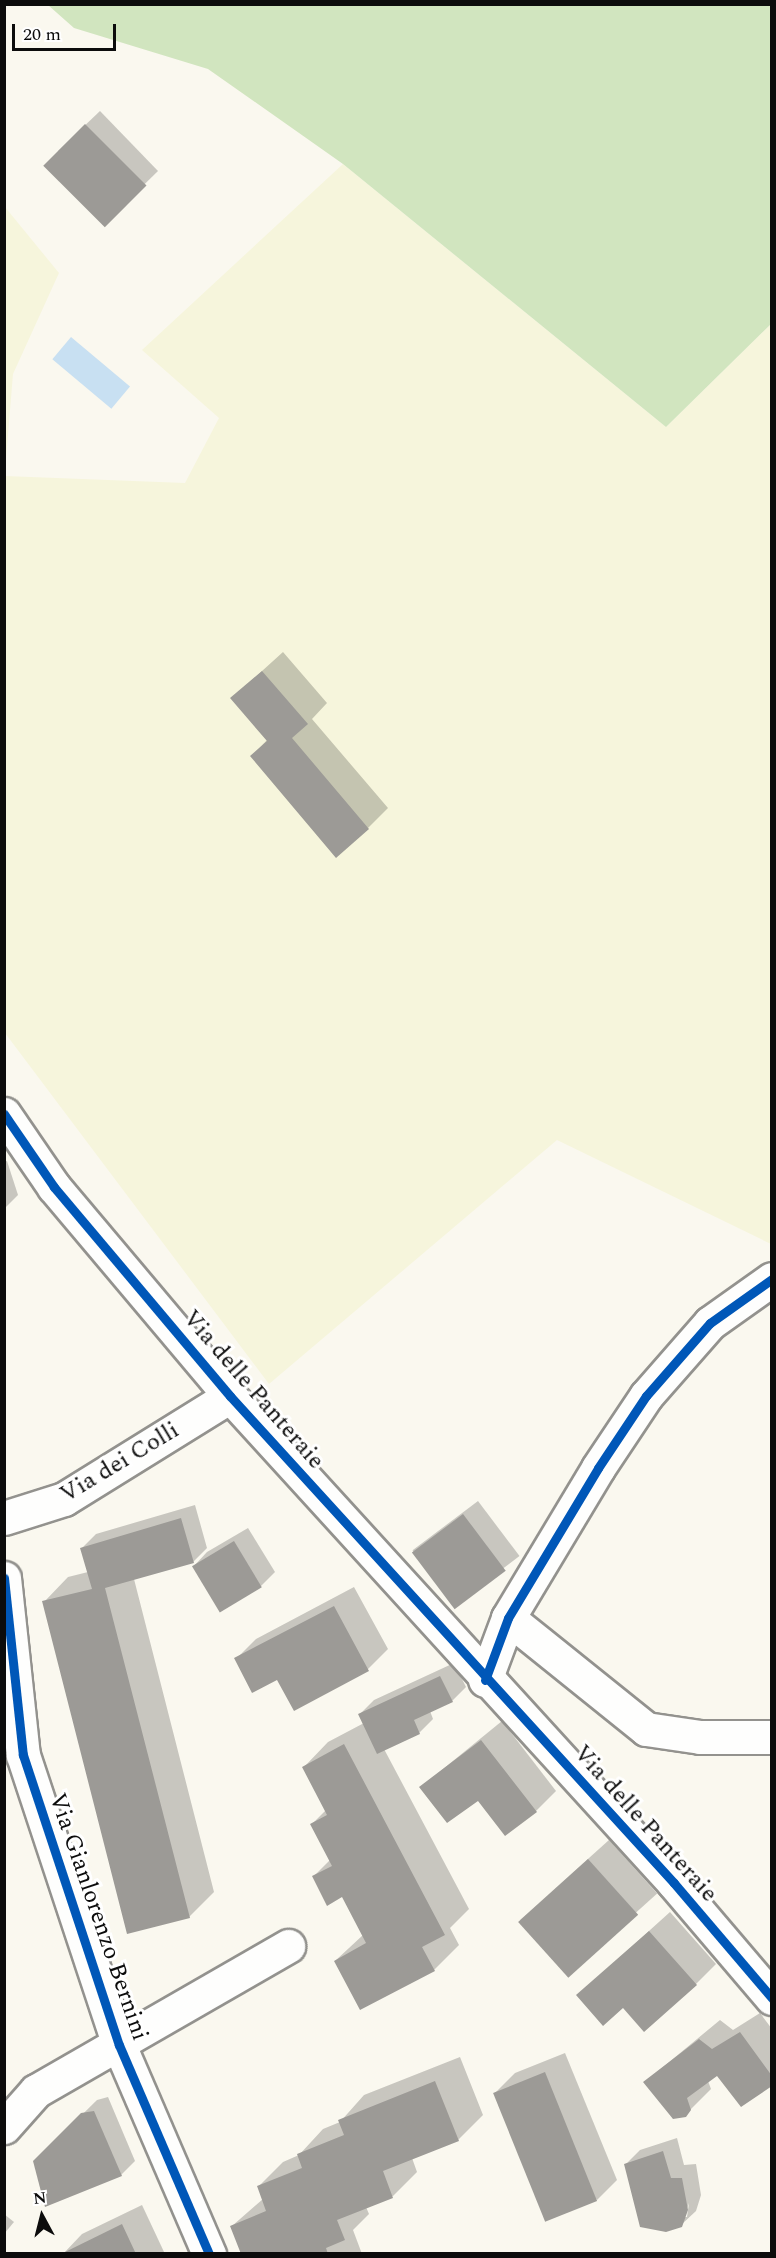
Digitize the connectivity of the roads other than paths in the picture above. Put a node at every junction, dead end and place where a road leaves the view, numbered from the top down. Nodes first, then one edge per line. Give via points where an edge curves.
1 (4, 1114) edge
2 (771, 1279) edge
3 (230, 1396) junction
4 (4, 1518) edge
5 (4, 1578) edge
6 (508, 1618) junction
7 (485, 1680) junction
8 (771, 1737) edge
9 (288, 1946) dead end
10 (771, 1998) edge
11 (119, 2045) junction
12 (4, 2127) edge
13 (209, 2253) edge

1 - 3 street, Via delle Panteraie via 54,1186
2 - 6 street via 710,1323 646,1396
3 - 4 street, Via dei Colli via 64,1499
3 - 7 street, Via delle Panteraie
5 - 11 street, Via Gianlorenzo Bernini via 23,1755
6 - 7 street
6 - 8 street via 646,1729 700,1737
7 - 10 street, Via delle Panteraie via 674,1883
9 - 11 street
11 - 12 street via 36,2091
11 - 13 street, Via Gianlorenzo Bernini

